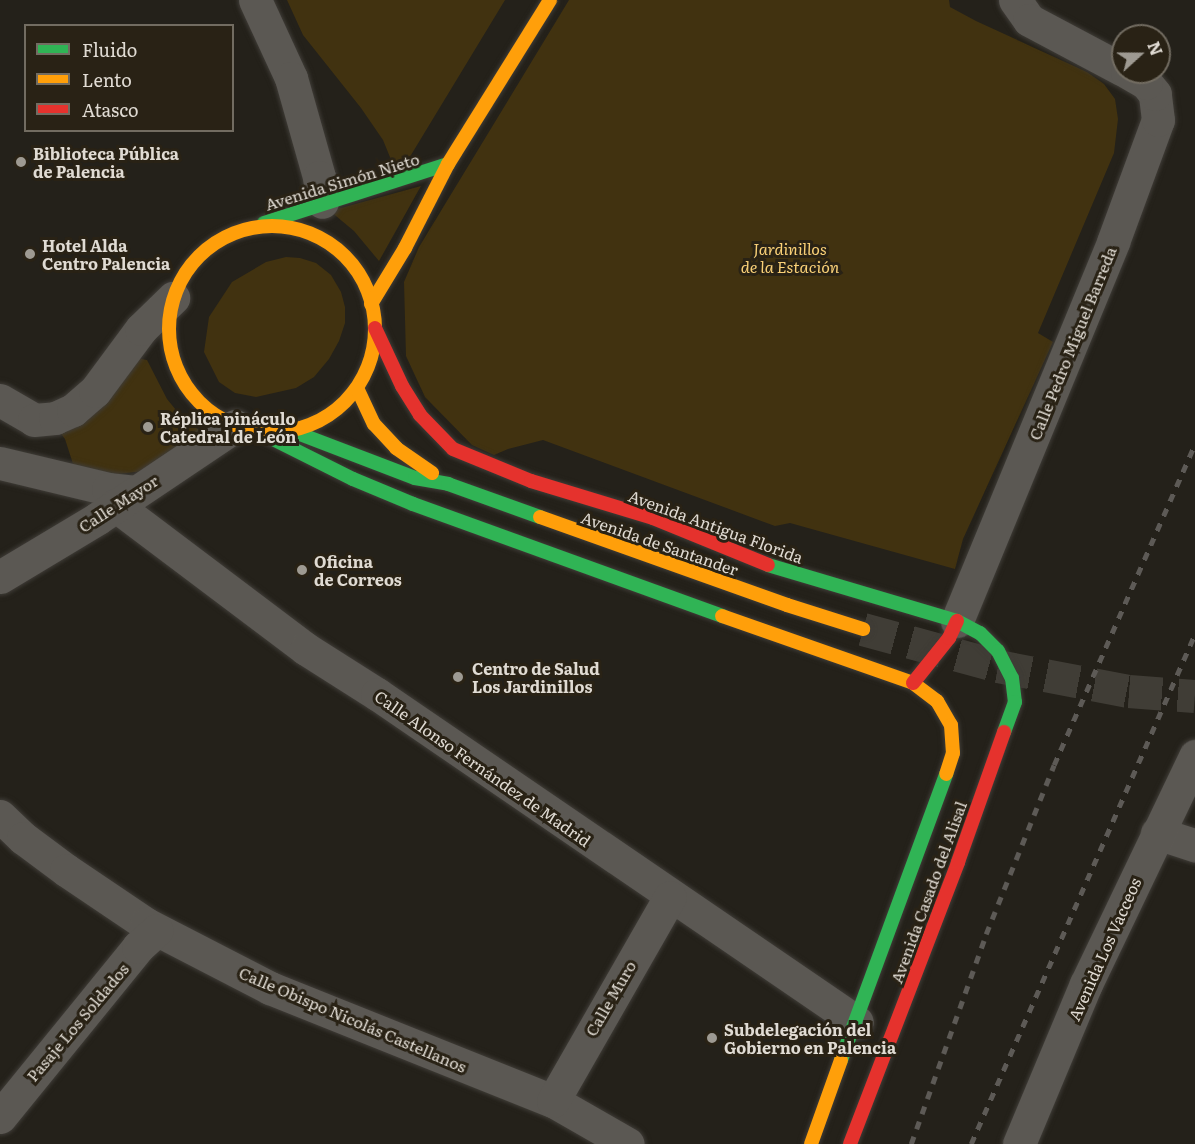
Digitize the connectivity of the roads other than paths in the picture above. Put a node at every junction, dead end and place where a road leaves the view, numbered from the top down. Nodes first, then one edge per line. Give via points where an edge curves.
1 (255, 0) edge
2 (550, 0) edge
3 (1015, 0) edge
4 (1111, 64) edge
5 (1148, 84) edge
6 (448, 164) junction
7 (322, 202) junction
8 (246, 229) junction
9 (173, 298) junction
10 (371, 304) junction
11 (375, 328) junction
12 (357, 388) junction
13 (0, 400) edge
14 (247, 429) junction
15 (292, 431) junction
16 (0, 463) edge
17 (448, 484) junction
18 (125, 499) junction
19 (0, 577) edge
20 (957, 621) junction
21 (863, 628) tunnel mouth
22 (998, 651) joint
23 (913, 683) junction
24 (1195, 756) edge
25 (0, 816) edge
26 (1157, 832) junction
27 (1195, 845) edge
28 (670, 897) junction
29 (151, 927) junction
30 (857, 1022) junction
31 (553, 1101) junction
32 (0, 1117) edge
33 (628, 1144) edge
34 (811, 1144) edge
35 (850, 1144) edge
36 (1019, 1144) edge

1 - 7 street via 291,78 319,177
2 - 6 main road, Avenida Simón Nieto
3 - 4 street, Calle Pedro Miguel Barreda via 1029,20
5 - 20 street, Calle Pedro Miguel Barreda via 1155,94 1158,120 1113,242
6 - 7 main road, Avenida Simón Nieto
6 - 10 main road, Avenida Simón Nieto
7 - 8 main road, Avenida Simón Nieto
8 - 9 main road via 200,254 184,274
8 - 10 main road via 292,228 314,235 351,263 364,282
9 - 13 street via 141,329 94,391 73,410 55,418 34,420
9 - 14 main road via 170,350 178,374 212,414
10 - 11 main road
11 - 12 main road via 370,360
11 - 20 main road, Avenida Antigua Florida via 420,415 453,448 482,463 653,518 777,569
12 - 15 main road via 339,408 318,422
12 - 17 main road via 374,424 396,448
14 - 15 main road
14 - 18 street, Calle Mayor
14 - 23 main road via 413,504
15 - 17 main road via 405,475
16 - 18 street via 108,489
17 - 21 main road, Avenida de Santander via 787,605
18 - 19 street, Calle Mayor
18 - 28 street, Calle Alonso Fernández de Madrid via 306,649
20 - 22 main road, Avenida Antigua Florida via 980,633
20 - 23 main road via 949,638
22 - 35 main road, Avenida Casado del Alisal via 1012,678 1015,702
23 - 30 main road, Avenida Casado del Alisal via 937,701 951,725 953,753
24 - 26 street, Avenida Los Vacceos
25 - 29 street, Calle Obispo Nicolás Castellanos via 66,870
26 - 27 street
26 - 36 street, Avenida Los Vacceos via 1086,984
28 - 30 street, Calle Alonso Fernández de Madrid
28 - 31 street, Calle Muro
29 - 31 street, Calle Obispo Nicolás Castellanos via 270,988
29 - 32 street, Pasaje Los Soldados
30 - 34 main road, Avenida Casado del Alisal
31 - 33 street, Calle Obispo Nicolás Castellanos

